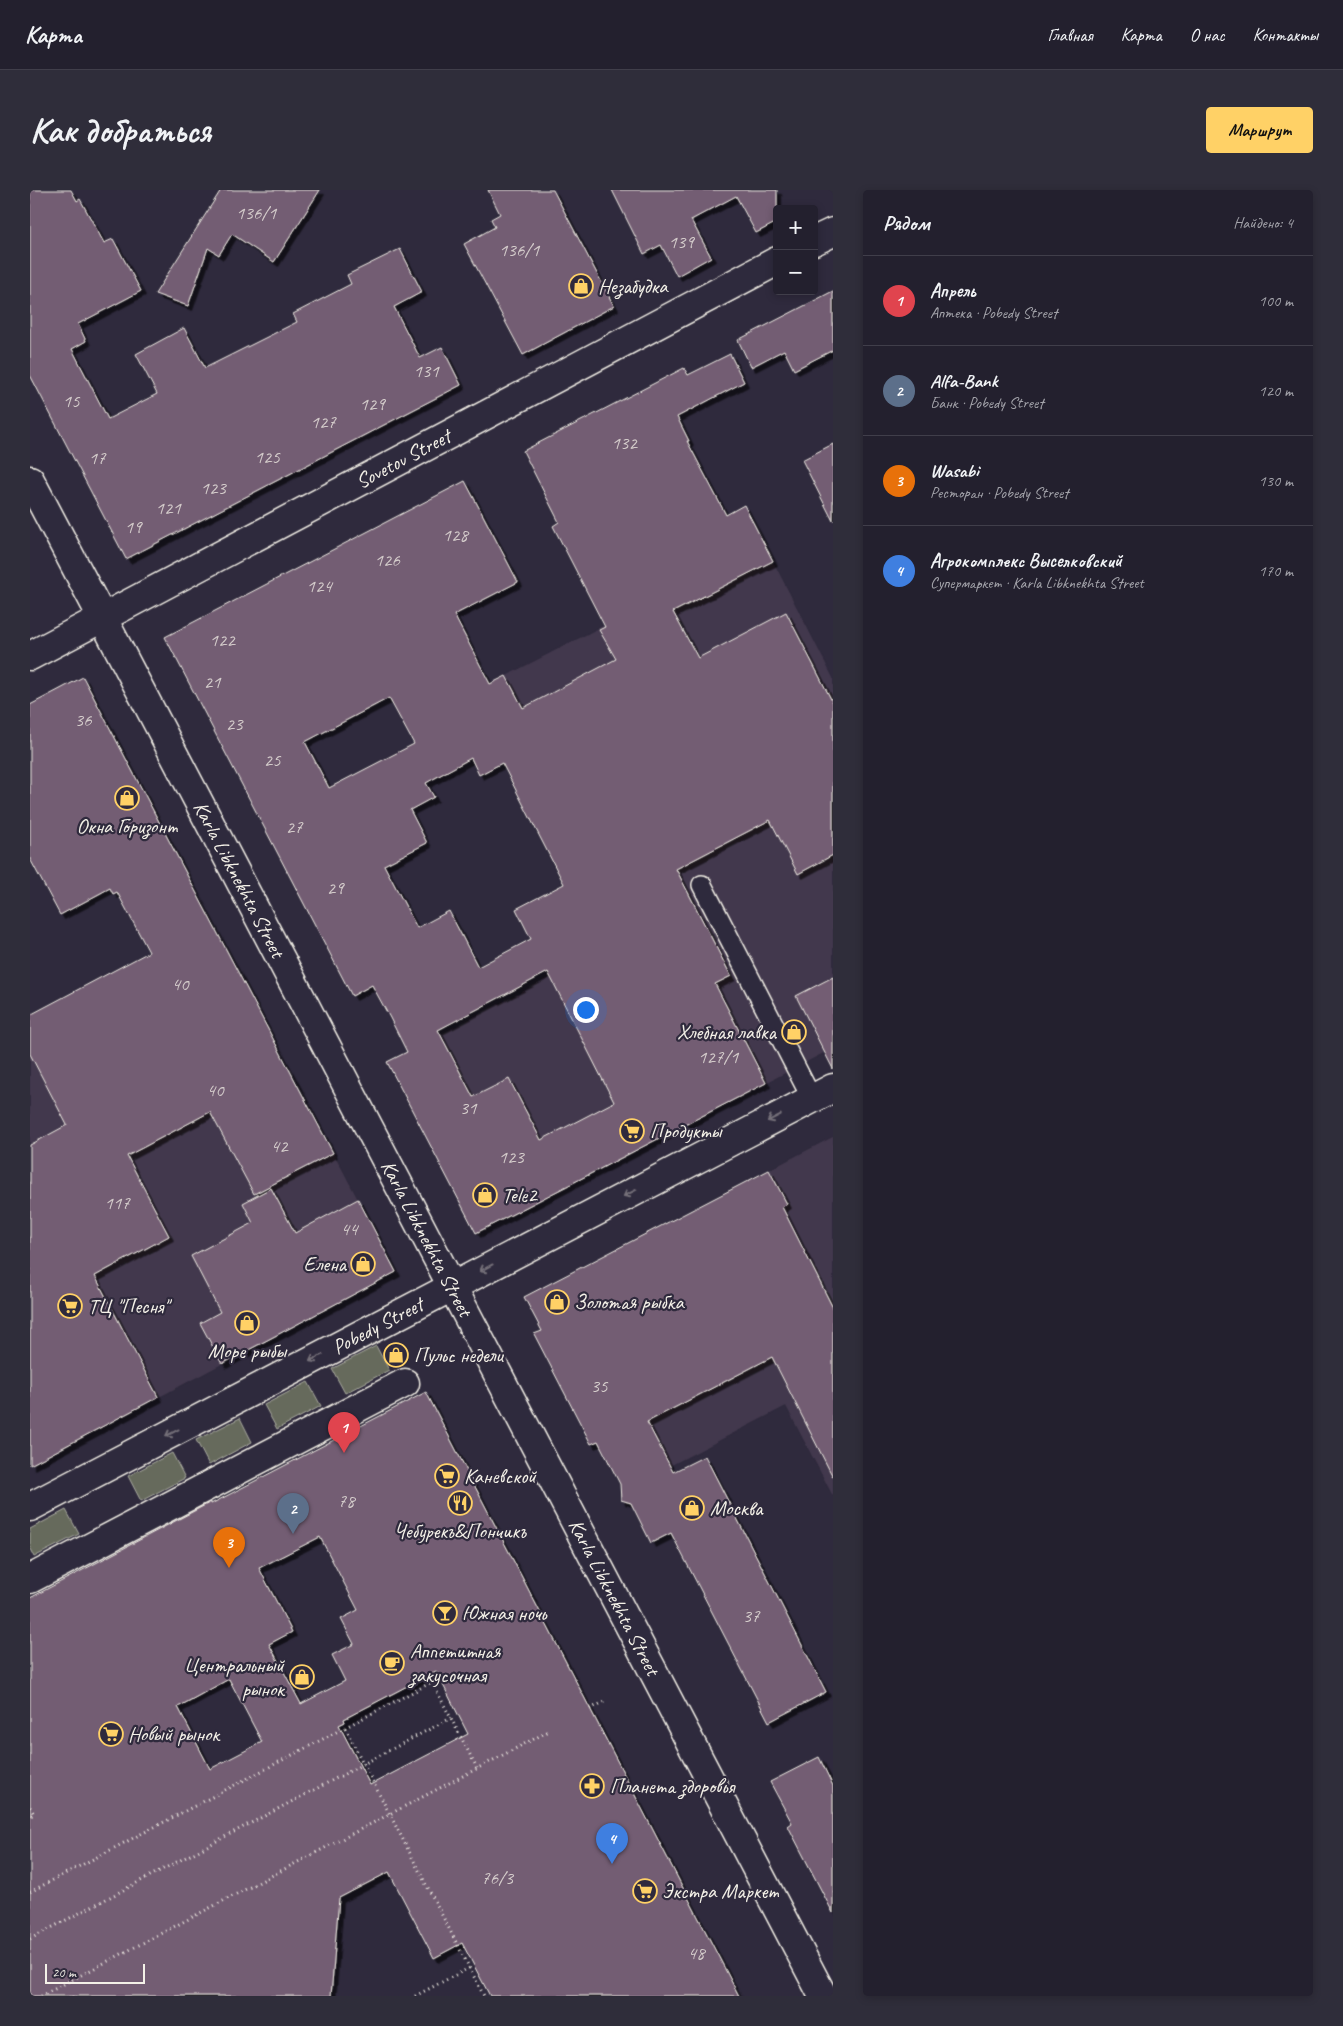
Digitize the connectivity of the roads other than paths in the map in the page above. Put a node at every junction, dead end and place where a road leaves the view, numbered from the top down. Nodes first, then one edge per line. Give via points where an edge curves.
1 (833, 232) edge
2 (818, 240) edge
3 (773, 263) edge
4 (30, 480) edge
5 (102, 618) junction
6 (30, 656) edge
7 (702, 885) dead end
8 (822, 1093) edge
9 (452, 1287) junction
10 (405, 1383) dead end
11 (30, 1507) edge
12 (30, 1579) edge
13 (823, 1996) edge

1 - 2 street
3 - 5 street, Sovetov Street
4 - 5 street, Karla Libknekhta Street
5 - 6 street, Sovetov Street
5 - 9 street, Karla Libknekhta Street
7 - 8 lane
8 -> 9 street, Pobedy Street
9 -> 11 street, Pobedy Street
9 - 13 street, Karla Libknekhta Street
10 - 12 street

